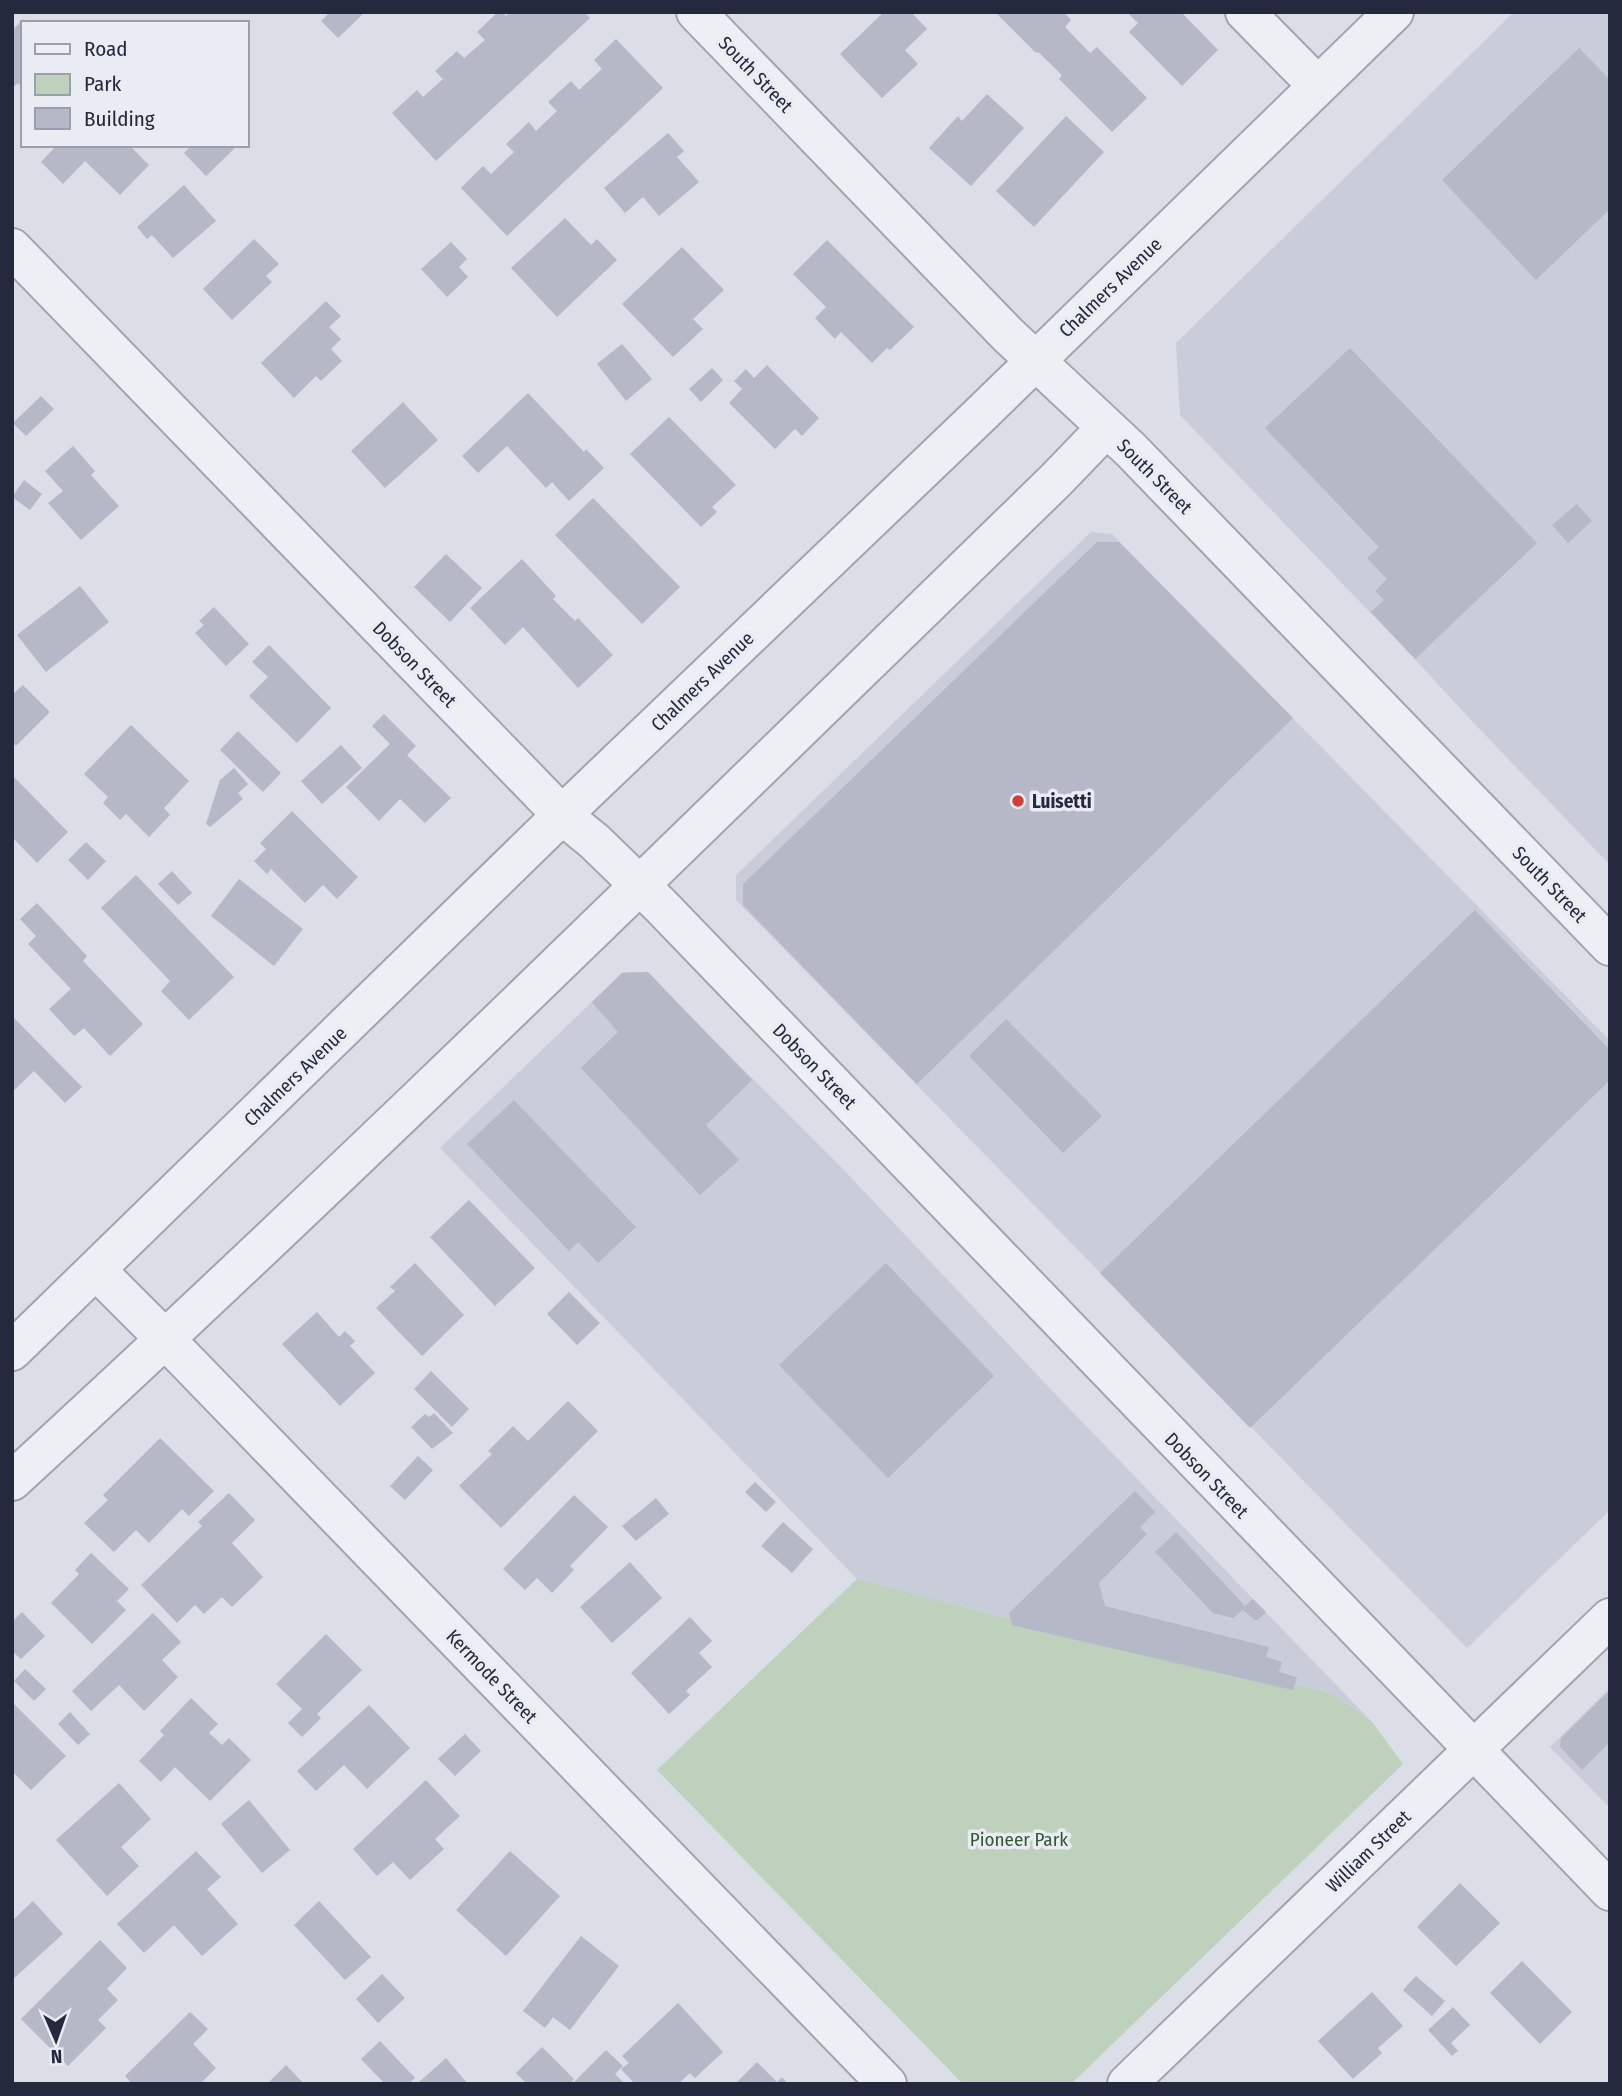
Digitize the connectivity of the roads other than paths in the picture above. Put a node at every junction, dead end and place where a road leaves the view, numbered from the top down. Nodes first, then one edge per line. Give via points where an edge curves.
1 (696, 12) edge
2 (1245, 12) edge
3 (1394, 12) edge
4 (1318, 86) junction
5 (12, 248) edge
6 (1034, 360) junction
7 (1107, 428) junction
8 (562, 816) junction
9 (638, 885) junction
10 (1610, 946) edge
11 (96, 1270) junction
12 (166, 1340) junction
13 (12, 1351) edge
14 (12, 1481) edge
15 (1610, 1618) edge
16 (1472, 1750) junction
17 (1610, 1891) edge
18 (887, 2084) edge
19 (1127, 2084) edge

1 - 6 street, South Street
2 - 4 street
3 - 4 street, Chalmers Avenue
4 - 6 street, Chalmers Avenue
5 - 8 street, Dobson Street
6 - 7 street, South Street
6 - 8 street, Chalmers Avenue
7 - 9 street
7 - 10 street, South Street
8 - 9 street, Dobson Street
8 - 11 street, Chalmers Avenue
9 - 12 street
9 - 16 street, Dobson Street
11 - 12 street, Kermode Street
11 - 13 street, Chalmers Avenue
12 - 14 street
12 - 18 street, Kermode Street
15 - 16 street, William Street
16 - 17 street, Dobson Street
16 - 19 street, William Street

